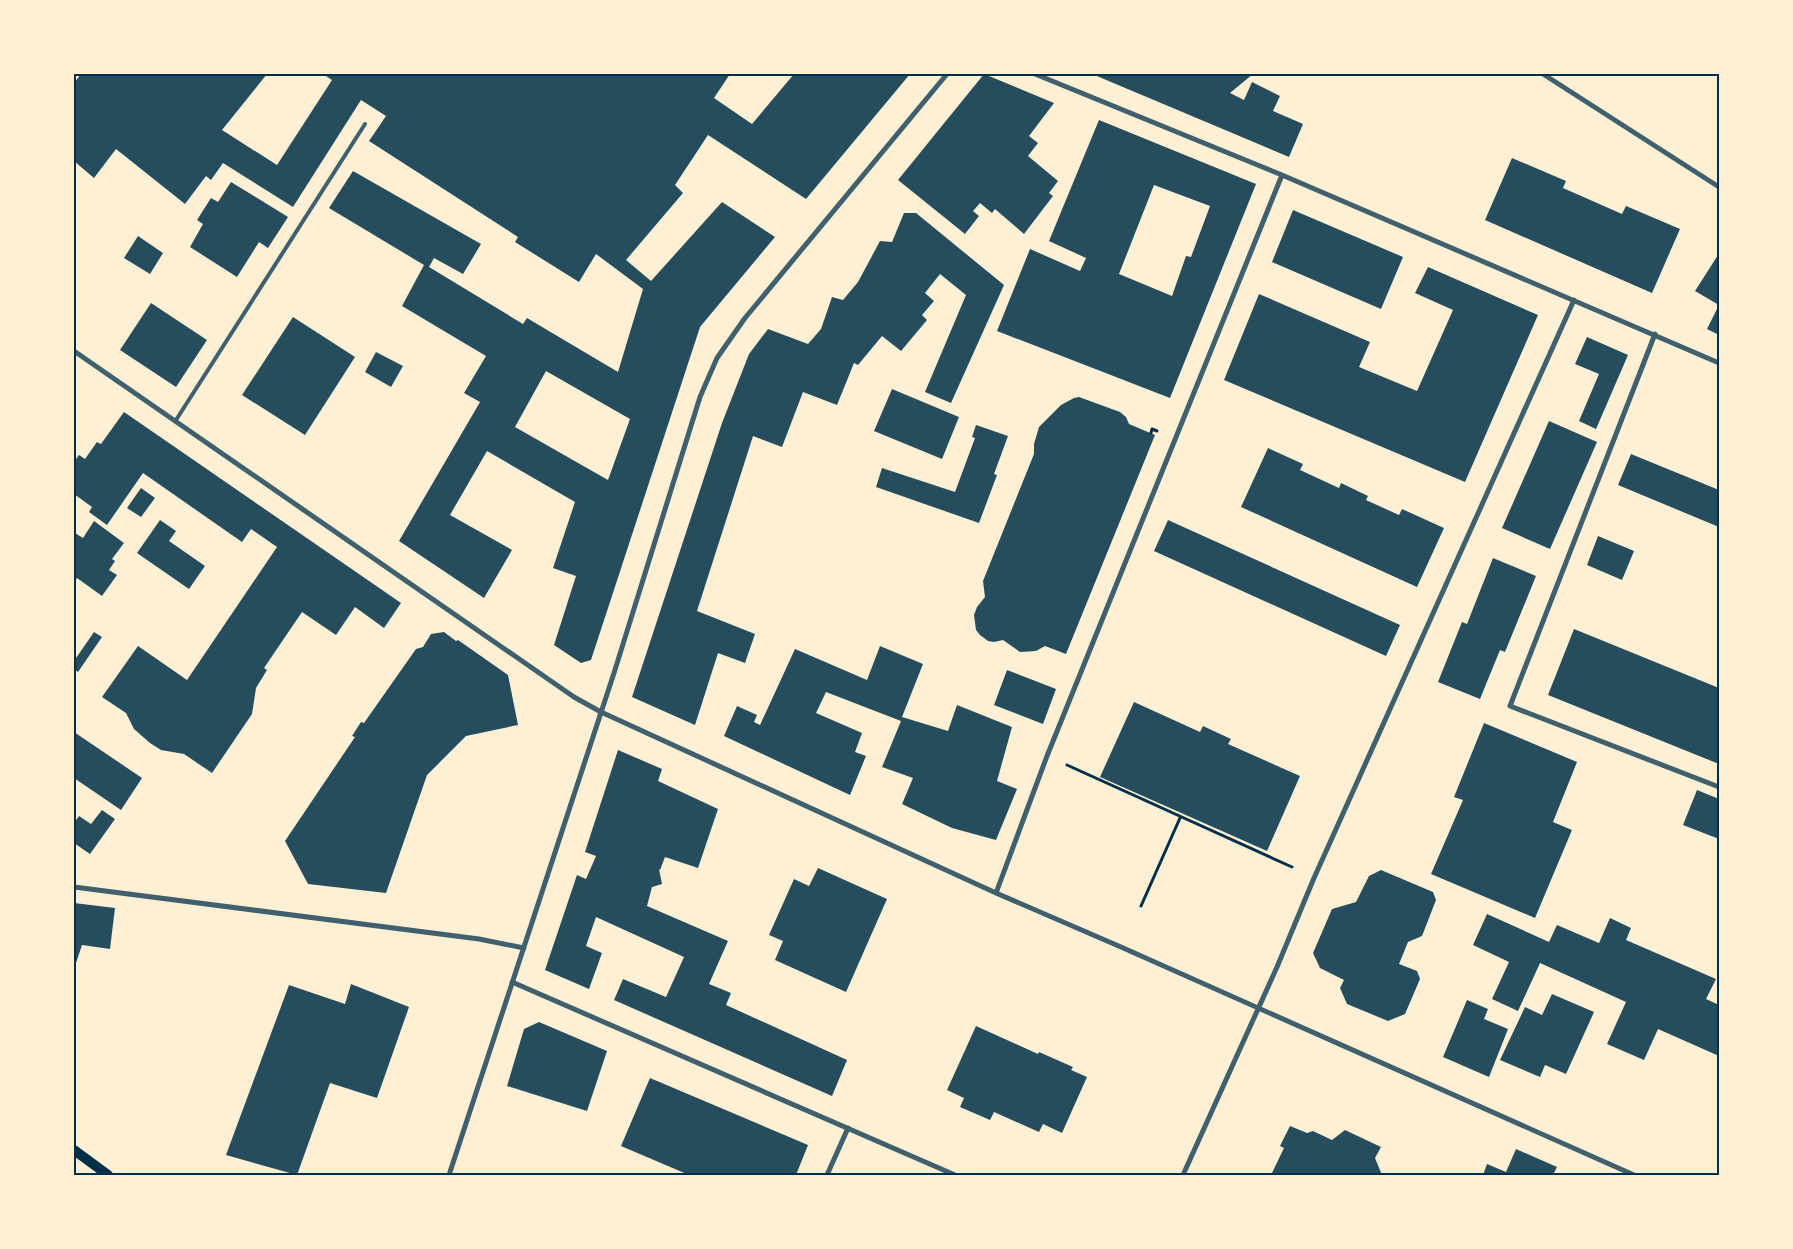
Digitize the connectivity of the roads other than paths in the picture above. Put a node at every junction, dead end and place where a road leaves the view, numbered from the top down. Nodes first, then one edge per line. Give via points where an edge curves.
1 (947, 74) edge
2 (1035, 74) edge
3 (1543, 74) edge
4 (365, 124) dead end
5 (1282, 175) junction
6 (1719, 187) edge
7 (1574, 300) junction
8 (1655, 334) junction
9 (74, 352) edge
10 (1719, 363) edge
11 (176, 420) junction
12 (601, 712) junction
13 (1719, 787) edge
14 (74, 887) edge
15 (996, 893) junction
16 (524, 948) junction
17 (512, 982) junction
18 (1259, 1008) junction
19 (848, 1128) junction
20 (74, 1150) edge
21 (108, 1175) edge
22 (449, 1175) edge
23 (827, 1175) edge
24 (955, 1175) edge
25 (1184, 1175) edge
26 (1634, 1175) edge

1 - 12 street via 745,318 717,358 700,397
2 - 5 street
3 - 6 street
4 - 11 lane
5 - 7 street
5 - 15 street via 1047,756
7 - 8 street
7 - 18 street via 1318,869
8 - 10 street
8 - 13 street via 1510,706
9 - 11 street
11 - 12 street via 574,697
12 - 15 street
12 - 16 street
14 - 16 street via 479,939
15 - 18 street
16 - 17 street
17 - 19 street
17 - 22 street
18 - 25 street
18 - 26 street
19 - 23 street
19 - 24 street
20 - 21 main road

